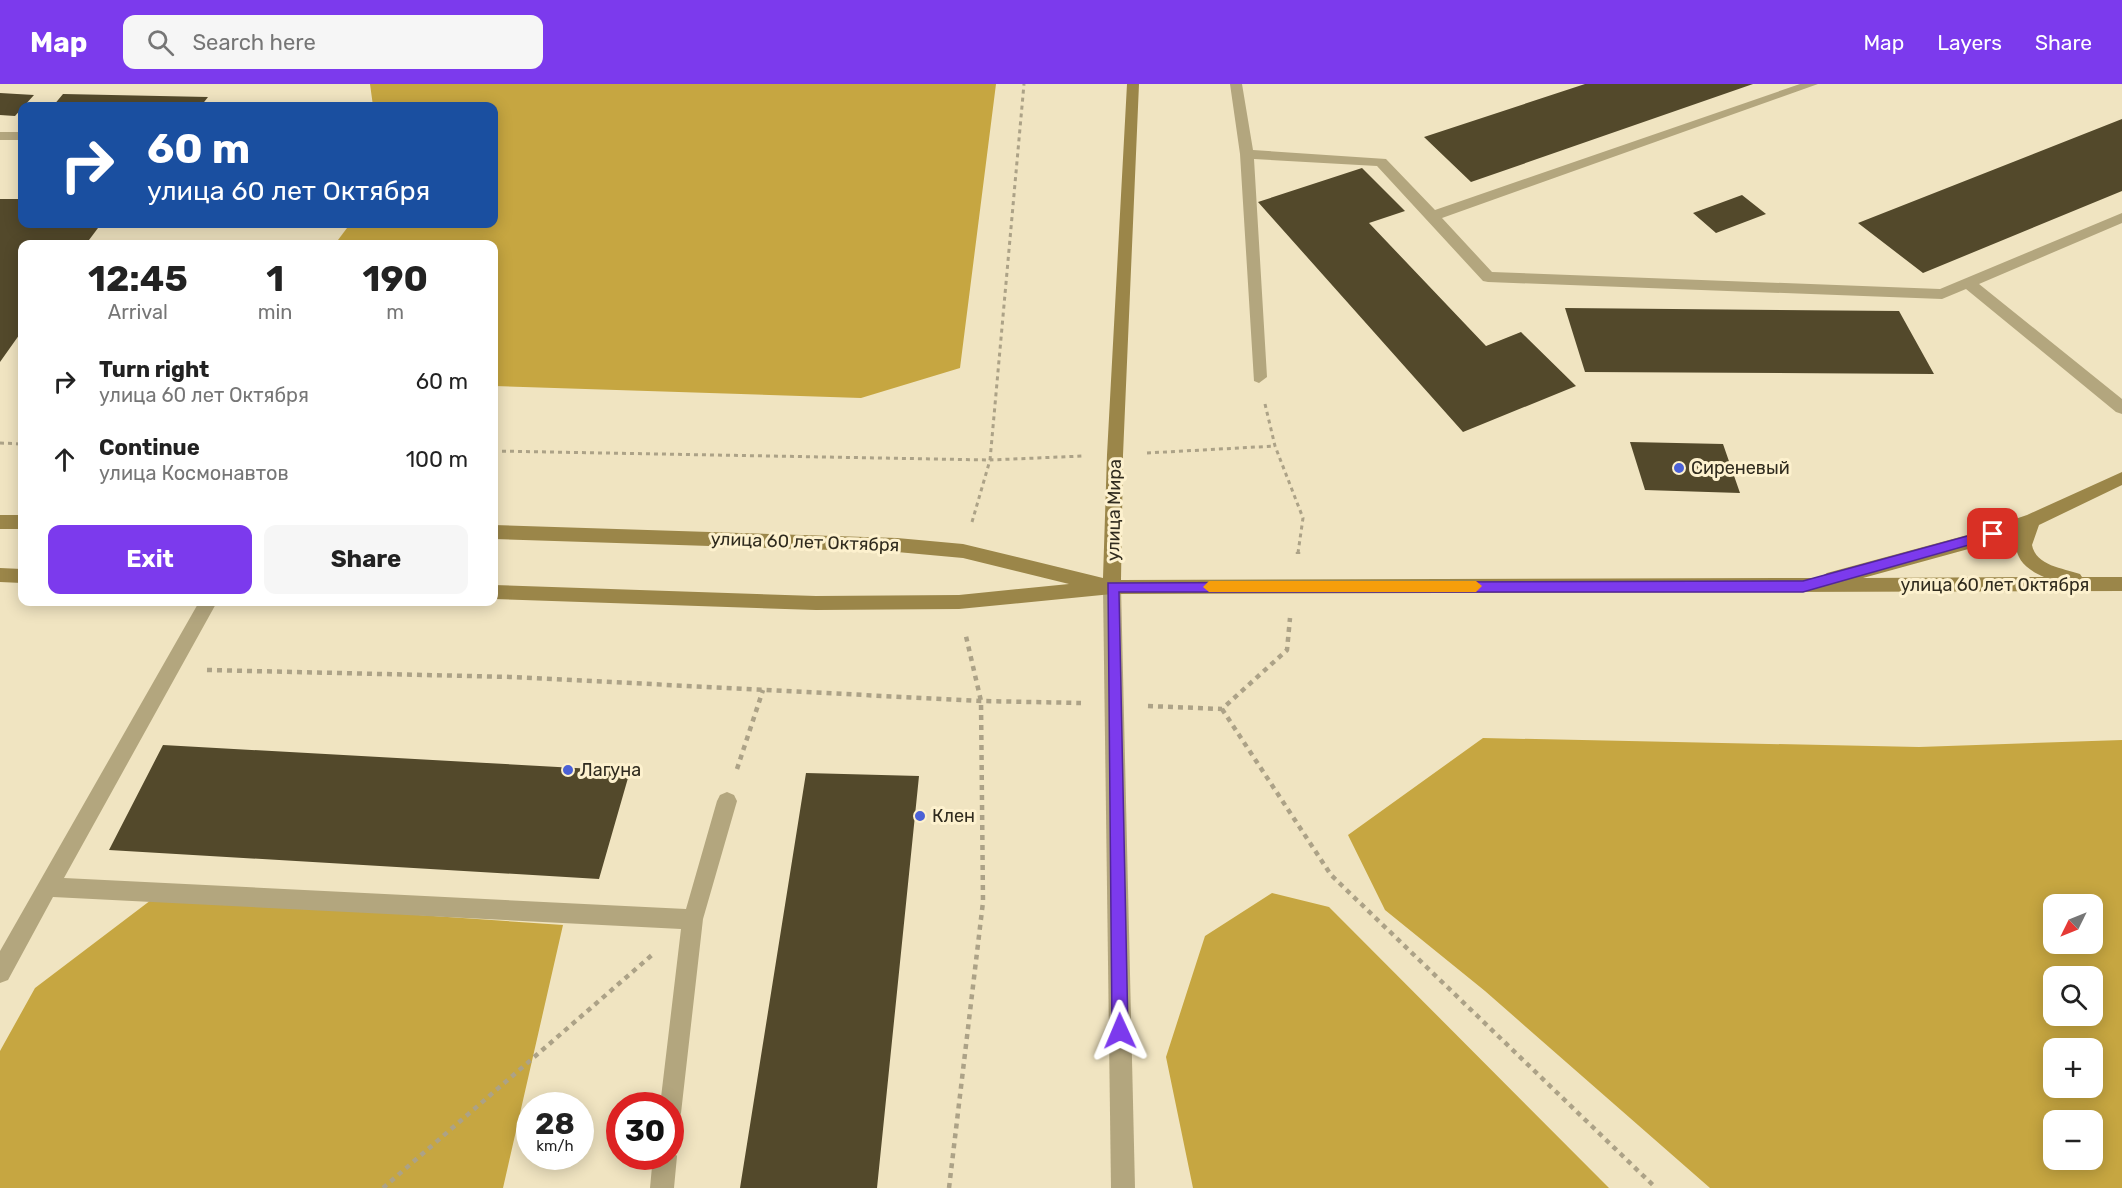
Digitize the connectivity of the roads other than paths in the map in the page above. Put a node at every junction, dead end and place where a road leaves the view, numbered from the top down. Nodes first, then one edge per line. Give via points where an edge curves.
1 (1133, 84) edge
2 (1236, 84) edge
3 (1812, 84) edge
4 (0, 136) edge
5 (18, 136) edge
6 (1247, 154) junction
7 (1433, 216) junction
8 (2122, 218) edge
9 (1968, 283) junction
10 (1259, 377) road end
11 (2122, 408) edge
12 (2122, 478) edge
13 (2033, 520) junction
14 (0, 522) edge
15 (18, 522) edge
16 (498, 532) edge
17 (0, 575) edge
18 (18, 576) edge
19 (2122, 584) edge
20 (2096, 585) junction
21 (1803, 586) junction
22 (1112, 587) junction
23 (498, 592) edge
24 (206, 606) edge
25 (727, 801) road end
26 (48, 887) junction
27 (693, 919) junction
28 (0, 972) edge
29 (672, 1092) edge
30 (664, 1170) edge
31 (662, 1188) edge
32 (1123, 1188) edge

1 - 22 main road, улица Мира
2 - 6 street
3 - 7 street
4 - 5 street
6 - 7 street via 1381,162
6 - 10 street
7 - 9 street via 1488,277 1942,294
8 - 9 street
9 - 11 street
12 - 13 main road
13 - 20 main road via 2025,534 2023,552 2049,572
13 - 21 main road via 1972,541
14 - 15 main road
16 - 22 main road, улица 60 лет Октября via 897,545 963,551
17 - 18 main road
19 - 20 main road, улица 60 лет Октября
20 - 21 main road, улица 60 лет Октября
21 - 22 main road, улица 60 лет Октября
22 - 23 main road, улица 60 лет Октября via 959,602 816,603
22 - 32 street, улица Мира
24 - 26 street
25 - 27 street
26 - 27 street
26 - 28 street
27 - 29 street
30 - 31 street

